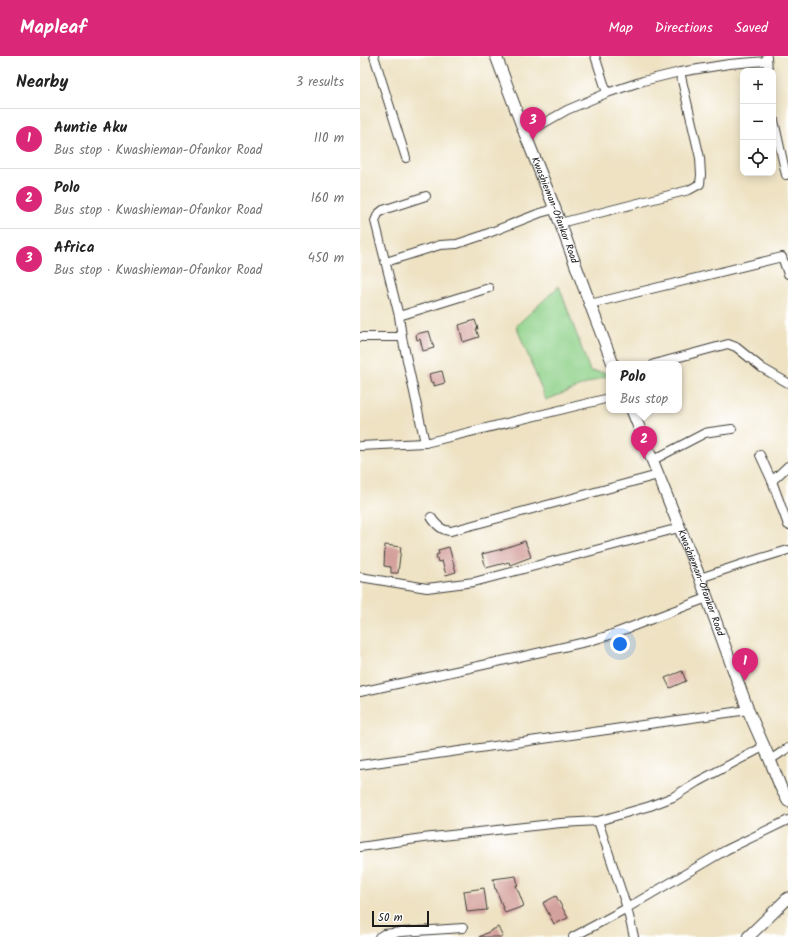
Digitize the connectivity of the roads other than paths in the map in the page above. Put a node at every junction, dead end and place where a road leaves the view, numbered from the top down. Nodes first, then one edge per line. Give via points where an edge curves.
1 (374, 56) edge
2 (496, 56) edge
3 (595, 56) edge
4 (767, 59) edge
5 (680, 72) junction
6 (607, 93) junction
7 (776, 130) edge
8 (525, 134) junction
9 (406, 158) dead end
10 (788, 174) edge
11 (426, 196) dead end
12 (555, 209) junction
13 (560, 223) junction
14 (386, 262) junction
15 (788, 274) edge
16 (489, 288) dead end
17 (590, 304) junction
18 (399, 316) junction
19 (360, 337) edge
20 (402, 337) junction
21 (612, 361) edge
22 (665, 361) edge
23 (788, 383) edge
24 (606, 399) edge
25 (633, 413) edge
26 (732, 429) dead end
27 (425, 443) junction
28 (360, 446) edge
29 (760, 454) dead end
30 (653, 460) junction
31 (788, 466) edge
32 (658, 475) junction
33 (772, 481) junction
34 (432, 517) dead end
35 (788, 525) edge
36 (679, 528) junction
37 (788, 550) edge
38 (360, 577) edge
39 (700, 578) junction
40 (707, 598) junction
41 (360, 692) edge
42 (748, 710) junction
43 (765, 746) junction
44 (788, 748) edge
45 (770, 760) junction
46 (360, 765) edge
47 (788, 801) edge
48 (788, 820) edge
49 (598, 821) junction
50 (360, 847) edge
51 (788, 898) edge
52 (627, 908) junction
53 (463, 928) dead end
54 (379, 937) edge
55 (573, 937) edge
56 (634, 937) edge
57 (748, 937) edge

1 - 9 street
2 - 8 main road, Kwashieman-Ofankor Road
3 - 6 street
4 - 5 street
5 - 6 street
5 - 13 street via 700,158 700,184 689,190
6 - 8 street via 567,110
7 - 10 street via 786,175
8 - 12 main road, Kwashieman-Ofankor Road
11 - 14 street via 378,214 375,221
12 - 13 main road, Kwashieman-Ofankor Road
12 - 14 street via 457,244 440,245
13 - 17 main road, Kwashieman-Ofankor Road
14 - 18 street
15 - 17 street via 782,257
16 - 18 street
17 - 21 main road, Kwashieman-Ofankor Road
18 - 20 street
19 - 20 street
20 - 27 street
22 - 23 street via 728,344
24 - 27 street
25 - 30 main road, Kwashieman-Ofankor Road
26 - 30 street via 705,433
27 - 28 street
29 - 33 street
30 - 32 main road, Kwashieman-Ofankor Road
31 - 33 street
32 - 34 street via 451,531 445,531
32 - 36 main road, Kwashieman-Ofankor Road
33 - 35 street
36 - 38 street via 474,582 427,588
36 - 39 main road, Kwashieman-Ofankor Road
37 - 39 street
39 - 40 main road, Kwashieman-Ofankor Road
40 - 41 street via 590,641
40 - 42 main road, Kwashieman-Ofankor Road
42 - 43 main road, Kwashieman-Ofankor Road
42 - 46 street
43 - 45 main road, Kwashieman-Ofankor Road
43 - 49 street via 673,797
44 - 45 street
45 - 47 main road, Kwashieman-Ofankor Road
48 - 52 street via 726,850
49 - 50 street via 423,838
49 - 52 street
51 - 57 main road
52 - 55 street
52 - 56 street
53 - 54 street via 402,932

